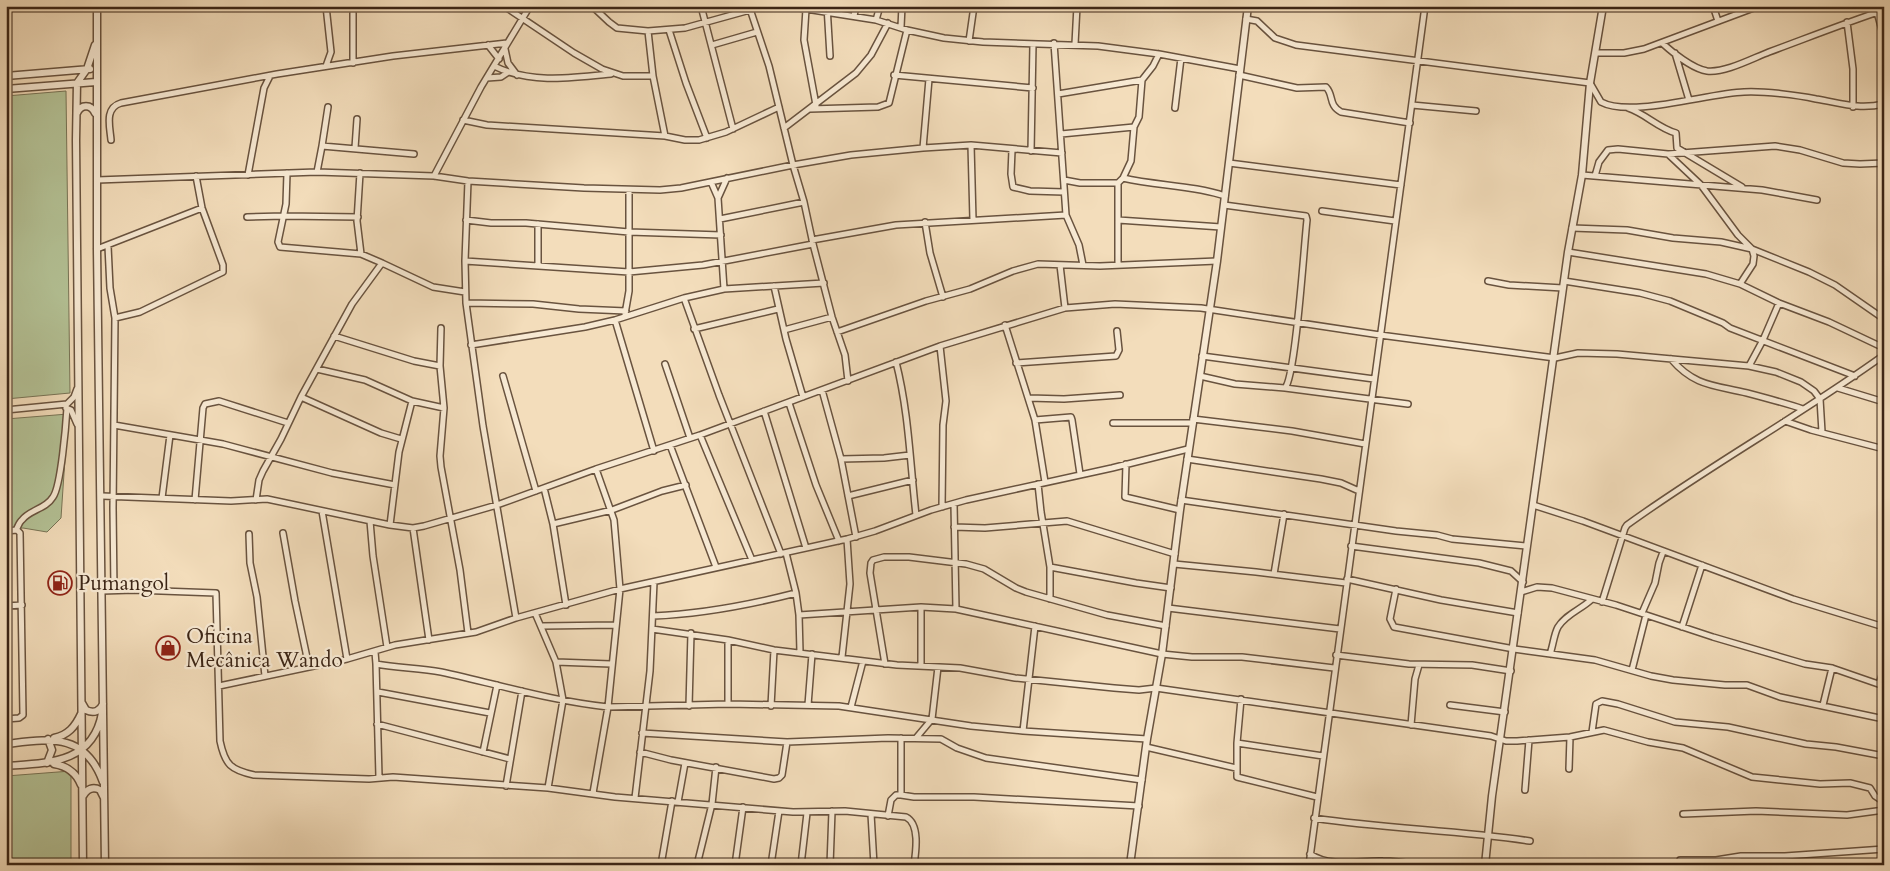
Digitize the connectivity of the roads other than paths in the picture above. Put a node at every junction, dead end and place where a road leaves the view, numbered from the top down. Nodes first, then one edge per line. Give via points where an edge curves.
1 (97, 6) edge
2 (326, 6) edge
3 (504, 6) edge
4 (530, 6) edge
5 (592, 6) edge
6 (701, 6) edge
7 (787, 6) edge
8 (856, 6) edge
9 (880, 6) edge
10 (902, 6) edge
11 (974, 6) edge
12 (1077, 6) edge
13 (1248, 6) edge
14 (1425, 6) edge
15 (1603, 6) edge
16 (1713, 6) edge
17 (1759, 6) edge
18 (750, 8) edge
19 (599, 9) edge
20 (806, 9) junction
21 (827, 9) edge
22 (1884, 10) edge
23 (1877, 12) junction
24 (353, 13) dead end
25 (854, 16) junction
26 (522, 19) junction
27 (1246, 19) junction
28 (876, 20) junction
29 (1718, 21) junction
30 (704, 22) junction
31 (1847, 22) junction
32 (888, 23) junction
33 (904, 28) junction
34 (669, 30) junction
35 (648, 31) junction
36 (757, 32) junction
37 (97, 36) junction
38 (1884, 38) edge
39 (969, 41) junction
40 (1054, 43) junction
41 (1662, 43) junction
42 (1033, 44) junction
43 (1074, 44) junction
44 (488, 45) junction
45 (712, 45) junction
46 (506, 46) junction
47 (1675, 52) junction
48 (1596, 53) junction
49 (1159, 54) junction
50 (830, 56) dead end
51 (1181, 58) junction
52 (499, 59) junction
53 (1417, 61) junction
54 (353, 63) junction
55 (326, 66) junction
56 (494, 66) junction
57 (96, 68) junction
58 (87, 69) junction
59 (50, 72) junction
60 (1239, 72) junction
61 (507, 73) junction
62 (613, 74) junction
63 (517, 75) junction
64 (894, 75) junction
65 (6, 76) edge
66 (271, 76) junction
67 (653, 76) junction
68 (487, 78) junction
69 (929, 78) junction
70 (1142, 80) junction
71 (96, 82) junction
72 (77, 83) junction
73 (1590, 83) junction
74 (52, 85) junction
75 (6, 88) edge
76 (1033, 88) junction
77 (1058, 94) junction
78 (1690, 100) junction
79 (1884, 104) edge
80 (816, 105) junction
81 (1412, 105) junction
82 (1623, 106) junction
83 (328, 107) dead end
84 (1853, 107) junction
85 (779, 108) junction
86 (1175, 108) dead end
87 (810, 109) junction
88 (1476, 112) dead end
89 (76, 116) junction
90 (96, 116) junction
91 (357, 119) dead end
92 (463, 120) junction
93 (1410, 123) junction
94 (1134, 127) junction
95 (784, 128) junction
96 (733, 129) junction
97 (1061, 134) junction
98 (665, 136) junction
99 (706, 138) junction
100 (111, 140) dead end
101 (971, 145) junction
102 (322, 146) junction
103 (355, 148) junction
104 (922, 148) junction
105 (1012, 150) junction
106 (1031, 151) junction
107 (1062, 153) junction
108 (1682, 153) junction
109 (414, 154) dead end
110 (1668, 154) junction
111 (1230, 163) junction
112 (1884, 163) edge
113 (793, 165) junction
114 (287, 172) junction
115 (317, 172) junction
116 (360, 173) junction
117 (248, 175) junction
118 (1582, 175) junction
119 (196, 176) junction
120 (434, 176) junction
121 (1594, 176) junction
122 (726, 178) junction
123 (1124, 178) junction
124 (97, 180) junction
125 (1064, 180) junction
126 (468, 181) junction
127 (711, 182) junction
128 (1118, 183) junction
129 (1401, 185) junction
130 (1701, 185) junction
131 (1744, 188) junction
132 (629, 190) junction
133 (1064, 192) junction
134 (1225, 196) junction
135 (718, 198) junction
136 (1817, 200) dead end
137 (804, 202) junction
138 (1224, 205) junction
139 (202, 208) junction
140 (1322, 211) dead end
141 (1066, 214) junction
142 (284, 216) junction
143 (247, 217) dead end
144 (358, 217) junction
145 (720, 219) junction
146 (466, 220) junction
147 (973, 220) junction
148 (1118, 220) junction
149 (1395, 221) junction
150 (925, 222) junction
151 (538, 224) junction
152 (1221, 227) junction
153 (1572, 228) junction
154 (629, 232) junction
155 (720, 234) junction
156 (812, 242) junction
157 (108, 246) junction
158 (97, 249) junction
159 (1752, 249) junction
160 (1568, 252) junction
161 (360, 254) junction
162 (465, 261) junction
163 (723, 261) junction
164 (1217, 261) junction
165 (382, 263) junction
166 (1060, 265) junction
167 (1083, 265) junction
168 (1118, 265) junction
169 (538, 266) junction
170 (629, 272) junction
171 (1488, 281) dead end
172 (824, 283) junction
173 (1740, 284) junction
174 (1564, 285) junction
175 (774, 286) junction
176 (724, 288) junction
177 (465, 292) junction
178 (943, 297) junction
179 (684, 298) junction
180 (466, 303) junction
181 (1779, 303) junction
182 (1065, 308) junction
183 (778, 309) junction
184 (1209, 309) junction
185 (626, 311) junction
186 (832, 317) junction
187 (116, 318) junction
188 (623, 318) junction
189 (1884, 319) edge
190 (615, 320) junction
191 (1297, 323) junction
192 (1004, 325) junction
193 (441, 328) dead end
194 (694, 328) junction
195 (784, 330) junction
196 (1117, 331) dead end
197 (837, 332) junction
198 (1380, 335) junction
199 (334, 336) junction
200 (1763, 340) junction
201 (471, 345) junction
202 (940, 346) junction
203 (1884, 348) edge
204 (1884, 355) edge
205 (1202, 356) junction
206 (1555, 358) junction
207 (1671, 359) junction
208 (896, 362) junction
209 (1016, 363) junction
210 (665, 364) dead end
211 (440, 366) junction
212 (1749, 366) junction
213 (317, 369) junction
214 (1291, 369) junction
215 (503, 376) dead end
216 (1200, 376) junction
217 (1854, 376) junction
218 (1374, 379) junction
219 (848, 381) junction
220 (79, 383) junction
221 (1285, 388) junction
222 (1838, 388) junction
223 (822, 390) junction
224 (1120, 394) dead end
225 (301, 397) junction
226 (804, 397) junction
227 (1029, 398) junction
228 (1820, 399) junction
229 (1371, 400) junction
230 (412, 401) junction
231 (1884, 402) edge
232 (789, 403) junction
233 (1408, 404) dead end
234 (53, 406) junction
235 (67, 408) junction
236 (444, 408) junction
237 (1803, 409) junction
238 (6, 410) edge
239 (764, 411) junction
240 (1035, 420) junction
241 (1785, 420) junction
242 (1193, 421) junction
243 (1114, 422) dead end
244 (288, 423) junction
245 (730, 424) junction
246 (114, 425) junction
247 (79, 431) junction
248 (1822, 432) junction
249 (700, 434) junction
250 (170, 435) junction
251 (690, 438) junction
252 (401, 439) junction
253 (200, 440) junction
254 (1365, 444) junction
255 (670, 445) junction
256 (1188, 449) junction
257 (1884, 449) edge
258 (654, 450) junction
259 (910, 455) junction
260 (270, 456) junction
261 (841, 459) junction
262 (1187, 459) junction
263 (1126, 464) junction
264 (596, 469) junction
265 (1080, 474) junction
266 (913, 480) junction
267 (1045, 482) junction
268 (1038, 484) junction
269 (394, 485) junction
270 (686, 485) junction
271 (544, 488) junction
272 (536, 490) junction
273 (1359, 491) junction
274 (102, 496) junction
275 (113, 496) junction
276 (848, 496) junction
277 (162, 498) junction
278 (195, 500) junction
279 (256, 500) junction
280 (1181, 500) junction
281 (954, 504) junction
282 (497, 505) junction
283 (1533, 505) junction
284 (942, 507) junction
285 (612, 510) junction
286 (1180, 510) junction
287 (322, 511) junction
288 (1284, 514) junction
289 (916, 515) junction
290 (451, 520) junction
291 (370, 521) junction
292 (553, 524) junction
293 (1042, 524) junction
294 (390, 525) junction
295 (1354, 525) junction
296 (954, 527) junction
297 (412, 528) junction
298 (16, 530) junction
299 (6, 531) edge
300 (283, 533) dead end
301 (249, 534) dead end
302 (1623, 536) junction
303 (856, 537) junction
304 (847, 539) junction
305 (839, 541) junction
306 (1351, 546) junction
307 (1527, 546) junction
308 (806, 548) junction
309 (1663, 552) junction
310 (783, 553) junction
311 (1175, 554) junction
312 (752, 560) junction
313 (954, 562) junction
314 (1174, 564) junction
315 (1702, 565) junction
316 (716, 567) junction
317 (1050, 567) junction
318 (1274, 574) junction
319 (1347, 581) junction
320 (654, 582) junction
321 (1522, 582) junction
322 (1171, 588) junction
323 (620, 589) junction
324 (1396, 589) junction
325 (114, 590) junction
326 (102, 591) junction
327 (1521, 592) junction
328 (796, 593) junction
329 (1592, 598) junction
330 (1050, 599) junction
331 (1602, 602) junction
332 (22, 605) junction
333 (566, 605) junction
334 (6, 606) edge
335 (921, 608) junction
336 (1168, 608) junction
337 (956, 609) junction
338 (877, 610) junction
339 (848, 611) junction
340 (535, 613) junction
341 (1518, 613) junction
342 (1644, 614) junction
343 (799, 615) junction
344 (653, 616) junction
345 (516, 618) junction
346 (616, 625) junction
347 (542, 626) junction
348 (1035, 626) junction
349 (1166, 626) junction
350 (1682, 627) junction
351 (1884, 627) edge
352 (652, 628) junction
353 (1340, 629) junction
354 (468, 633) junction
355 (691, 633) junction
356 (429, 640) junction
357 (728, 640) junction
358 (387, 647) junction
359 (1514, 649) junction
360 (774, 650) junction
361 (375, 652) junction
362 (800, 652) junction
363 (812, 654) junction
364 (1162, 654) junction
365 (1550, 654) junction
366 (1336, 655) junction
367 (842, 657) junction
368 (347, 659) junction
369 (863, 661) junction
370 (556, 662) junction
371 (376, 664) junction
372 (611, 664) junction
373 (885, 664) junction
374 (1419, 664) junction
375 (921, 666) junction
376 (309, 667) junction
377 (938, 667) junction
378 (1334, 668) junction
379 (1832, 668) junction
380 (1884, 669) edge
381 (1632, 670) junction
382 (1511, 671) junction
383 (265, 676) junction
384 (1029, 678) junction
385 (497, 685) junction
386 (1881, 685) edge
387 (219, 686) junction
388 (1156, 688) junction
389 (522, 691) junction
390 (378, 692) junction
391 (1241, 699) junction
392 (563, 700) junction
393 (82, 702) junction
394 (104, 702) junction
395 (728, 704) junction
396 (808, 705) junction
397 (1450, 705) dead end
398 (1823, 705) junction
399 (647, 706) junction
400 (689, 706) junction
401 (771, 706) junction
402 (608, 707) junction
403 (851, 707) junction
404 (82, 712) junction
405 (1505, 712) junction
406 (490, 713) junction
407 (1328, 713) junction
408 (6, 719) edge
409 (932, 719) junction
410 (1884, 719) edge
411 (377, 724) junction
412 (1411, 725) junction
413 (1023, 731) junction
414 (1592, 732) junction
415 (642, 733) junction
416 (1570, 737) junction
417 (901, 738) junction
418 (916, 738) junction
419 (48, 739) junction
420 (1147, 739) junction
421 (1502, 739) junction
422 (1529, 740) junction
423 (787, 742) junction
424 (1237, 743) junction
425 (6, 744) edge
426 (1146, 747) junction
427 (82, 749) junction
428 (483, 752) junction
429 (640, 752) junction
430 (1323, 756) junction
431 (1884, 756) edge
432 (510, 759) junction
433 (47, 763) junction
434 (686, 763) junction
435 (6, 766) edge
436 (716, 767) junction
437 (1236, 768) junction
438 (1569, 769) dead end
439 (379, 777) junction
440 (1142, 780) junction
441 (506, 786) junction
442 (82, 788) junction
443 (105, 788) junction
444 (548, 788) junction
445 (1526, 790) dead end
446 (593, 793) junction
447 (901, 795) junction
448 (1317, 797) junction
449 (635, 798) junction
450 (82, 799) junction
451 (105, 799) junction
452 (675, 802) junction
453 (1884, 802) edge
454 (712, 804) junction
455 (1140, 806) junction
456 (743, 807) junction
457 (1884, 810) edge
458 (779, 811) junction
459 (832, 811) junction
460 (806, 812) junction
461 (871, 814) junction
462 (1682, 814) dead end
463 (888, 816) junction
464 (1314, 818) junction
465 (1488, 835) junction
466 (1530, 841) dead end
467 (1884, 849) edge
468 (1310, 854) junction
469 (1680, 860) dead end
470 (83, 865) edge
471 (105, 865) edge
472 (661, 865) edge
473 (697, 865) edge
474 (735, 865) edge
475 (771, 865) edge
476 (801, 865) edge
477 (830, 865) edge
478 (874, 865) edge
479 (914, 865) edge
480 (1130, 865) edge
481 (1309, 865) edge
482 (1418, 865) edge
483 (1485, 865) edge

1 - 37 street
2 - 55 street via 331,52
3 - 26 street
4 - 26 street
5 - 19 street
6 - 30 street
7 - 20 street
8 - 25 street
9 - 28 street
10 - 33 street
11 - 39 street
12 - 43 street
13 - 27 street
14 - 53 street
15 - 48 street
16 - 29 street
17 - 29 street
18 - 30 street
18 - 36 street
19 - 35 street via 617,28
20 - 21 street
20 - 80 street via 804,40
21 - 25 street
21 - 50 street
22 - 23 street
23 - 31 street
23 - 38 street
24 - 54 street
25 - 28 street
26 - 46 street
26 - 62 street
27 - 53 street via 1257,21 1275,38 1296,45
27 - 60 street
28 - 32 street
29 - 41 street
30 - 34 street
30 - 45 street
31 - 47 street via 1714,71 1700,69
31 - 84 street
32 - 33 street
32 - 80 street via 860,69
33 - 39 street
33 - 64 street
34 - 35 street
34 - 99 street
35 - 67 street
36 - 45 street
36 - 85 street
37 - 57 street
37 - 58 street
39 - 42 street
40 - 42 street
40 - 43 street
40 - 77 street
41 - 47 street
41 - 48 street via 1624,53
42 - 76 street
43 - 49 street
44 - 46 street
44 - 52 street
44 - 54 street
45 - 96 street
46 - 52 street
46 - 63 street via 508,63
47 - 78 street
48 - 73 street
49 - 51 street
49 - 70 street
51 - 60 street
51 - 86 street
52 - 56 street
53 - 73 street
53 - 81 street
54 - 55 street
55 - 66 street
56 - 61 street
56 - 68 street
57 - 58 street
57 - 71 street
58 - 59 street
58 - 72 street
59 - 65 street
59 - 74 street via 58,78
60 - 93 street via 1297,88 1326,87 1333,106 1341,112
60 - 111 street
61 - 63 street
61 - 68 street
62 - 63 street via 577,78
62 - 67 street
64 - 69 street
64 - 87 street via 886,105
66 - 100 street via 116,104 110,113
66 - 117 street via 264,88
67 - 98 street
68 - 92 street
69 - 76 street
69 - 104 street
70 - 77 street
70 - 94 street via 1139,117
71 - 72 street
71 - 90 street
72 - 74 street
72 - 89 street
73 - 82 street via 1601,102
73 - 118 street
74 - 75 street
76 - 106 street
77 - 97 street
78 - 82 street
78 - 84 street via 1751,92 1798,96
79 - 84 street
80 - 87 street
81 - 88 street
81 - 93 street
82 - 108 street via 1676,133 1676,146
83 - 102 street
85 - 95 street
85 - 96 street
87 - 95 street
89 - 90 street via 80,108 86,106 94,110
89 - 220 street
90 - 124 street
91 - 103 street
92 - 98 street via 488,125
92 - 120 street
93 - 129 street
94 - 97 street
94 - 123 street via 1132,161
95 - 113 street
96 - 99 street
97 - 107 street
98 - 99 street via 692,141
101 - 104 street
101 - 105 street
101 - 147 street
102 - 103 street
102 - 115 street
103 - 109 street
104 - 113 street
105 - 106 street
105 - 133 street via 1013,187
106 - 107 street
107 - 125 street
108 - 110 street
108 - 112 street via 1781,146 1843,162
108 - 131 street
110 - 121 street via 1608,150
110 - 130 street
111 - 129 street
111 - 134 street
113 - 122 street
113 - 137 street
114 - 115 street
114 - 117 street
114 - 142 street
115 - 116 street
116 - 120 street
116 - 144 street
117 - 119 street
118 - 121 street
118 - 153 street
119 - 124 street
119 - 139 street
120 - 126 street
121 - 130 street
122 - 127 street
122 - 135 street
123 - 128 street
123 - 134 street
124 - 158 street
125 - 128 street via 1080,184
125 - 133 street
126 - 132 street
126 - 146 street
127 - 132 street via 681,188
127 - 135 street
128 - 148 street
129 - 149 street
130 - 131 street
130 - 159 street via 1738,236
131 - 136 street
132 - 154 street
133 - 141 street
134 - 138 street
135 - 145 street
137 - 145 street
137 - 156 street
138 - 152 street
138 - 191 street via 1306,216
139 - 157 street
139 - 187 street via 223,272 140,312
140 - 149 street
141 - 147 street
141 - 167 street via 1079,244
142 - 143 street
142 - 144 street
142 - 161 street via 278,242 280,247
144 - 161 street
145 - 155 street
146 - 151 street
146 - 162 street
147 - 150 street
148 - 152 street
148 - 168 street
149 - 198 street
150 - 156 street
150 - 178 street
151 - 154 street
151 - 169 street
152 - 164 street
153 - 159 street via 1627,230
153 - 160 street
154 - 155 street
154 - 170 street
155 - 163 street
156 - 163 street
156 - 172 street
157 - 158 street
157 - 187 street via 110,288
158 - 274 street
159 - 173 street via 1753,264
159 - 189 street via 1835,285
160 - 173 street via 1706,274
160 - 174 street
161 - 165 street
162 - 169 street
162 - 177 street
163 - 170 street
163 - 176 street
164 - 168 street
164 - 184 street
165 - 177 street via 433,287
165 - 199 street via 352,304
166 - 167 street
166 - 178 street via 1038,264
166 - 182 street
167 - 168 street
169 - 170 street
170 - 185 street
171 - 174 street via 1509,285
172 - 175 street
172 - 186 street
173 - 181 street
174 - 200 street via 1640,293 1670,301
174 - 206 street
175 - 176 street
175 - 183 street
176 - 179 street
177 - 180 street
178 - 197 street
179 - 188 street
179 - 194 street
180 - 185 street
180 - 201 street
181 - 200 street
181 - 203 street
182 - 184 street via 1115,304
182 - 192 street
183 - 194 street
183 - 195 street
184 - 191 street
184 - 205 street
185 - 188 street
186 - 195 street
186 - 197 street
187 - 246 street
188 - 190 street
190 - 201 street
190 - 258 street
191 - 198 street
191 - 214 street
192 - 202 street
192 - 209 street
193 - 211 street
194 - 245 street
195 - 226 street
196 - 209 street via 1119,350 1116,356
197 - 219 street via 847,364
198 - 206 street
198 - 218 street
199 - 211 street
199 - 213 street
200 - 212 street
200 - 217 street
201 - 282 street
202 - 208 street
202 - 284 street via 946,401
204 - 217 street
205 - 214 street
205 - 216 street
206 - 207 street via 1578,353
206 - 283 street
207 - 212 street
207 - 237 street via 1699,381
208 - 219 street
208 - 259 street via 906,408
209 - 227 street
210 - 251 street
211 - 236 street
212 - 228 street via 1776,372 1808,385
213 - 225 street
213 - 230 street via 364,380
214 - 218 street
214 - 221 street
215 - 272 street
216 - 221 street via 1234,384
216 - 242 street
217 - 222 street
218 - 229 street
219 - 223 street
220 - 234 street via 71,401
220 - 247 street
221 - 229 street
222 - 228 street
222 - 231 street
223 - 226 street
223 - 261 street
224 - 227 street via 1064,399
225 - 244 street
225 - 252 street
226 - 232 street
227 - 240 street
228 - 237 street
228 - 248 street
229 - 233 street
229 - 254 street
230 - 236 street
230 - 252 street
232 - 239 street
232 - 305 street via 816,485
234 - 235 street
234 - 238 street
235 - 247 street via 72,410
235 - 298 street via 54,497 22,519
236 - 290 street via 440,456
237 - 241 street
239 - 245 street
239 - 308 street
240 - 265 street via 1072,420
240 - 267 street
241 - 248 street
241 - 302 street via 1627,525
242 - 243 street
242 - 254 street via 1292,431
242 - 256 street
244 - 253 street via 212,401 203,408
244 - 260 street
245 - 249 street
245 - 310 street
246 - 250 street
246 - 275 street
247 - 393 street
248 - 257 street
249 - 251 street
249 - 312 street
250 - 253 street
250 - 277 street
251 - 255 street
252 - 269 street
253 - 260 street
253 - 278 street
254 - 273 street
255 - 258 street
255 - 270 street
256 - 262 street
256 - 263 street
258 - 264 street
259 - 261 street
259 - 266 street
260 - 269 street
260 - 279 street via 259,480
261 - 276 street
262 - 273 street via 1321,479
262 - 280 street
263 - 265 street
263 - 286 street via 1125,497
264 - 271 street
264 - 285 street
265 - 267 street
266 - 276 street
266 - 289 street
267 - 268 street
268 - 281 street
268 - 293 street
269 - 294 street
270 - 285 street
270 - 316 street
271 - 272 street
271 - 292 street
272 - 282 street
273 - 295 street
274 - 275 street
274 - 326 street
275 - 277 street
275 - 325 street
276 - 303 street
277 - 278 street
278 - 279 street
279 - 287 street via 281,501
280 - 286 street
280 - 288 street
281 - 284 street
281 - 296 street
282 - 290 street
282 - 345 street
283 - 302 street
283 - 307 street
284 - 289 street
285 - 292 street
285 - 323 street
286 - 311 street
287 - 291 street
287 - 368 street
288 - 295 street
288 - 318 street
289 - 303 street
290 - 297 street
290 - 354 street
291 - 294 street
291 - 358 street
292 - 333 street
293 - 296 street
293 - 311 street via 1056,521 1077,523
293 - 317 street
294 - 297 street
295 - 306 street
295 - 307 street
296 - 313 street
297 - 356 street
298 - 299 street
298 - 332 street via 20,533
300 - 376 street
301 - 383 street
302 - 309 street
302 - 331 street
303 - 304 street
304 - 305 street
304 - 339 street via 850,569
305 - 308 street
306 - 319 street
306 - 321 street via 1479,563 1511,571
307 - 321 street
308 - 310 street
309 - 315 street
309 - 342 street
310 - 312 street
310 - 328 street
311 - 314 street
312 - 316 street
313 - 330 street via 984,569 1016,588
313 - 337 street
313 - 338 street via 909,557 873,560 870,573
314 - 318 street
314 - 322 street
315 - 350 street
315 - 351 street via 1792,599
316 - 320 street
317 - 322 street
317 - 330 street
318 - 319 street
319 - 324 street
319 - 353 street
320 - 323 street
320 - 344 street
321 - 327 street
322 - 336 street
323 - 333 street
323 - 346 street
324 - 341 street
324 - 359 street via 1390,619 1394,628
325 - 326 street
325 - 387 street via 216,593
326 - 394 street
327 - 329 street via 1545,587
327 - 341 street
328 - 343 street
328 - 344 street via 707,612
329 - 331 street
329 - 365 street via 1558,627
330 - 349 street via 1107,615
331 - 342 street
332 - 334 street
332 - 408 street via 23,715
333 - 340 street
335 - 337 street
335 - 338 street
335 - 375 street
336 - 349 street
336 - 353 street
337 - 348 street
338 - 339 street
338 - 373 street
339 - 343 street
339 - 367 street
340 - 345 street
340 - 347 street
341 - 359 street
342 - 350 street
342 - 381 street
343 - 362 street
344 - 352 street
345 - 354 street
346 - 347 street
346 - 372 street
347 - 370 street
348 - 364 street
348 - 384 street
349 - 364 street
350 - 379 street via 1805,664
352 - 355 street
352 - 399 street
353 - 366 street
354 - 356 street
355 - 357 street
355 - 400 street
356 - 358 street
357 - 360 street
357 - 395 street
358 - 361 street
359 - 365 street
359 - 382 street
360 - 362 street
360 - 401 street
361 - 368 street
361 - 371 street
362 - 363 street
363 - 367 street
363 - 396 street
364 - 378 street via 1242,658
364 - 388 street
365 - 381 street via 1595,660
366 - 374 street
366 - 378 street
367 - 369 street
368 - 376 street
369 - 373 street
369 - 403 street
370 - 372 street
370 - 392 street
371 - 385 street via 433,670
371 - 390 street
372 - 402 street
373 - 375 street
374 - 382 street via 1463,664
374 - 412 street via 1414,679
375 - 377 street
376 - 383 street
377 - 384 street
377 - 409 street
378 - 407 street
379 - 386 street
379 - 398 street
380 - 386 street
381 - 398 street via 1673,680 1747,685 1780,697
382 - 405 street
383 - 387 street
384 - 388 street via 1139,690
384 - 413 street
385 - 389 street
385 - 406 street
387 - 439 street via 220,741 226,760 237,771 254,775
388 - 391 street
388 - 420 street
389 - 392 street
389 - 432 street
390 - 406 street
390 - 411 street
391 - 407 street
391 - 424 street
392 - 402 street
392 - 444 street
393 - 394 street via 84,708 93,712 99,710
393 - 404 street
394 - 427 street via 95,732
394 - 443 street
395 - 400 street
395 - 401 street
396 - 401 street
396 - 403 street
397 - 405 street
398 - 410 street
399 - 400 street
399 - 402 street
399 - 415 street
402 - 446 street
403 - 409 street
404 - 419 street via 70,731
404 - 427 street
405 - 421 street
406 - 428 street
407 - 412 street
407 - 430 street
409 - 413 street
409 - 418 street
411 - 428 street
411 - 439 street
412 - 421 street
413 - 420 street
414 - 416 street
414 - 431 street via 1596,704 1602,701 1674,722 1728,727
414 - 453 street via 1604,730 1682,748 1761,779 1850,783 1870,788
415 - 423 street
415 - 429 street
416 - 422 street
416 - 438 street
417 - 418 street
417 - 423 street
417 - 447 street
418 - 440 street via 941,739 986,758
419 - 425 street
419 - 427 street via 61,740
419 - 433 street via 52,750
420 - 426 street
421 - 422 street
421 - 465 street
422 - 445 street
423 - 436 street via 782,774 776,779
424 - 430 street
424 - 437 street
426 - 437 street
426 - 440 street
427 - 433 street via 67,758
427 - 442 street
427 - 443 street via 97,767
428 - 432 street
429 - 434 street
429 - 449 street
430 - 448 street
432 - 441 street
433 - 435 street
433 - 442 street via 67,768 79,779
434 - 436 street
434 - 452 street
436 - 454 street
437 - 448 street via 1239,779
439 - 441 street
440 - 455 street
441 - 444 street
442 - 450 street
443 - 451 street
444 - 446 street
446 - 449 street
447 - 455 street
447 - 463 street via 891,800
448 - 464 street
449 - 452 street
450 - 451 street via 87,790 94,788 100,790
450 - 470 street
451 - 471 street
452 - 454 street
452 - 472 street
454 - 456 street
454 - 473 street
455 - 480 street
456 - 458 street
456 - 474 street
457 - 462 street via 1847,815 1756,811
458 - 460 street
458 - 475 street
459 - 460 street
459 - 461 street
459 - 477 street
460 - 476 street
461 - 463 street
461 - 478 street
463 - 479 street via 906,817 913,823
464 - 465 street
464 - 468 street
465 - 466 street
465 - 483 street
467 - 469 street
468 - 481 street
468 - 482 street via 1322,860

